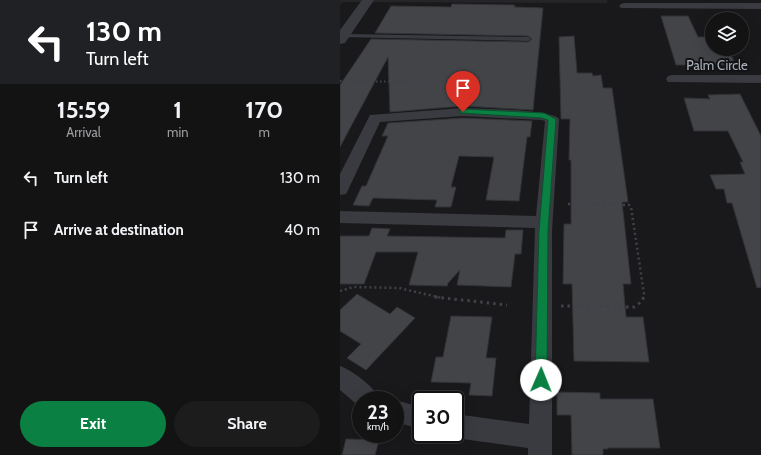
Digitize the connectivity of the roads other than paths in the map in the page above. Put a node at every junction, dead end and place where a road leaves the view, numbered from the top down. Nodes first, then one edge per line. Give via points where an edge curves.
1 (355, 0) edge
2 (368, 0) edge
3 (625, 6) edge
4 (761, 6) edge
5 (340, 21) edge
6 (341, 37) edge
7 (528, 39) dead end
8 (672, 79) dead end
9 (760, 81) edge
10 (340, 190) edge
11 (340, 217) edge
12 (544, 222) junction
13 (340, 376) edge
14 (358, 391) edge
15 (464, 428) edge
16 (540, 447) edge

1 - 5 street
2 - 6 street
3 - 4 street
6 - 7 lane
8 - 9 street, Palm Circle
10 - 12 street via 375,118 463,112 544,116 552,119
11 - 12 street
12 - 16 street
13 - 14 street
15 - 16 street

